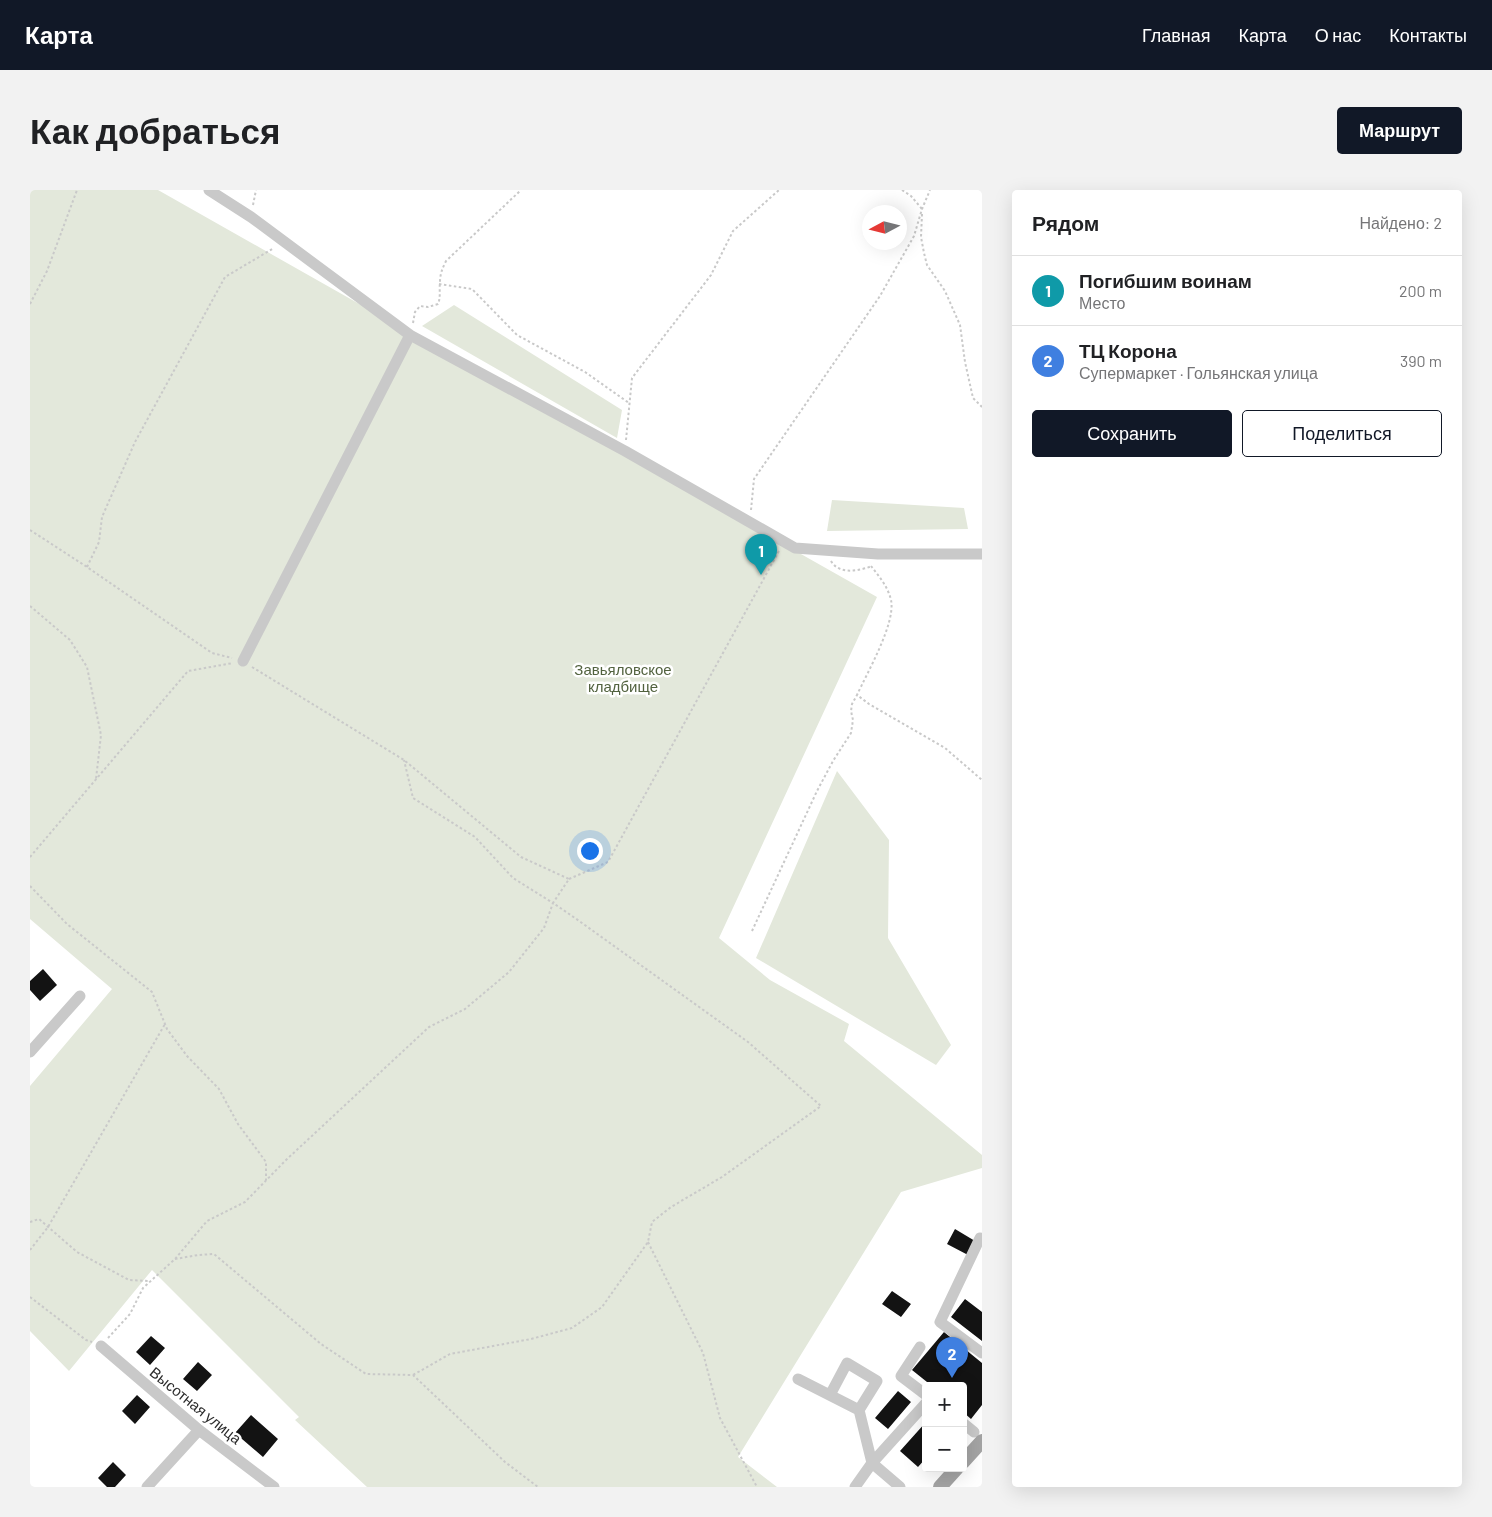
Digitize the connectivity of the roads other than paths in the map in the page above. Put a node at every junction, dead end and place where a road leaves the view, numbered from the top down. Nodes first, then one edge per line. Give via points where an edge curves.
1 (209, 190) edge
2 (410, 335) junction
3 (982, 554) edge
4 (243, 661) road end
5 (80, 996) dead end
6 (30, 1052) edge
7 (980, 1238) dead end
8 (101, 1346) road end
9 (920, 1347) dead end
10 (982, 1353) edge
11 (798, 1379) dead end
12 (922, 1392) edge
13 (830, 1395) junction
14 (922, 1407) edge
15 (859, 1410) junction
16 (967, 1426) edge
17 (199, 1430) junction
18 (978, 1436) edge
19 (967, 1455) edge
20 (872, 1463) junction
21 (953, 1472) edge
22 (147, 1487) edge
23 (274, 1487) edge
24 (855, 1487) edge
25 (900, 1487) edge
26 (940, 1487) edge

1 - 2 street via 251,217
2 - 3 street via 625,451 795,548 878,554
2 - 4 street
5 - 6 street
7 - 10 street via 940,1322
8 - 17 street, Высотная улица
9 - 12 street via 901,1376
11 - 13 street
13 - 15 street
13 - 15 street via 847,1363 877,1381
14 - 20 street
15 - 20 street
16 - 18 street
17 - 22 street
17 - 23 street, Высотная улица
18 - 19 main road
20 - 24 street
20 - 25 street
21 - 26 main road

